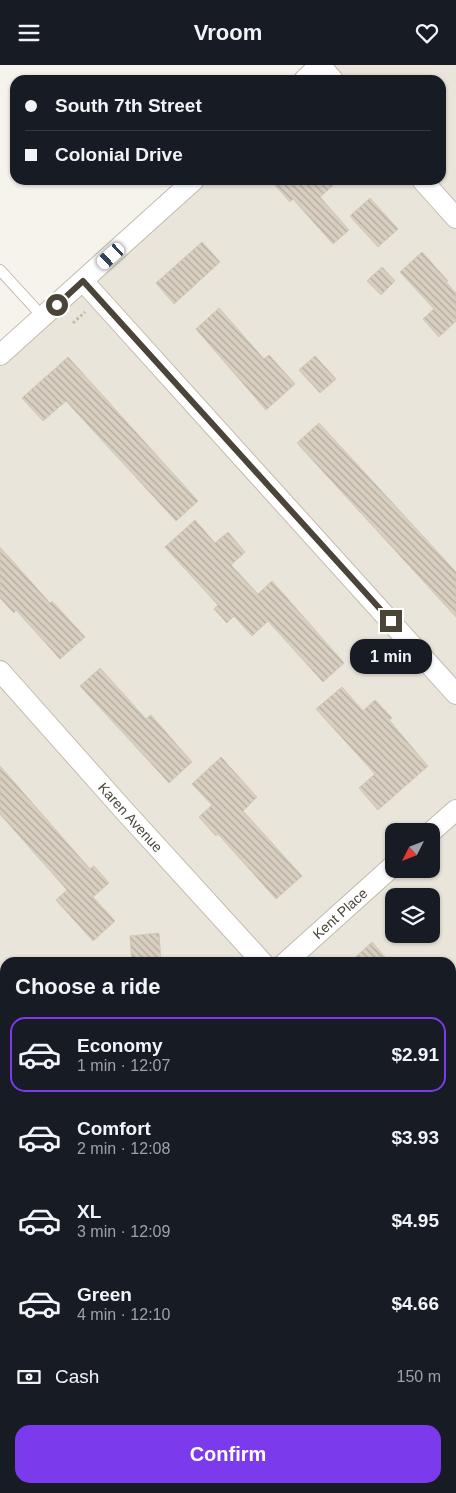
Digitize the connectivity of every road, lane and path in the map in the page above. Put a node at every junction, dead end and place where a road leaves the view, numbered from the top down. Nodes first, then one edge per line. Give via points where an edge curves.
1 (320, 65) edge
2 (309, 75) edge
3 (329, 75) edge
4 (189, 185) edge
5 (426, 185) edge
6 (456, 218) edge
7 (0, 270) edge
8 (83, 281) junction
9 (43, 317) junction
10 (0, 355) edge
11 (0, 671) edge
12 (456, 694) edge
13 (456, 810) edge
14 (440, 824) edge
15 (385, 873) edge
16 (258, 957) edge
17 (292, 957) edge

1 - 2 street
1 - 3 street
4 - 8 street
5 - 6 street
7 - 9 lane
8 - 9 street
8 - 12 street
9 - 10 street
11 - 16 street, Karen Avenue
13 - 14 street
15 - 17 street, Kent Place

